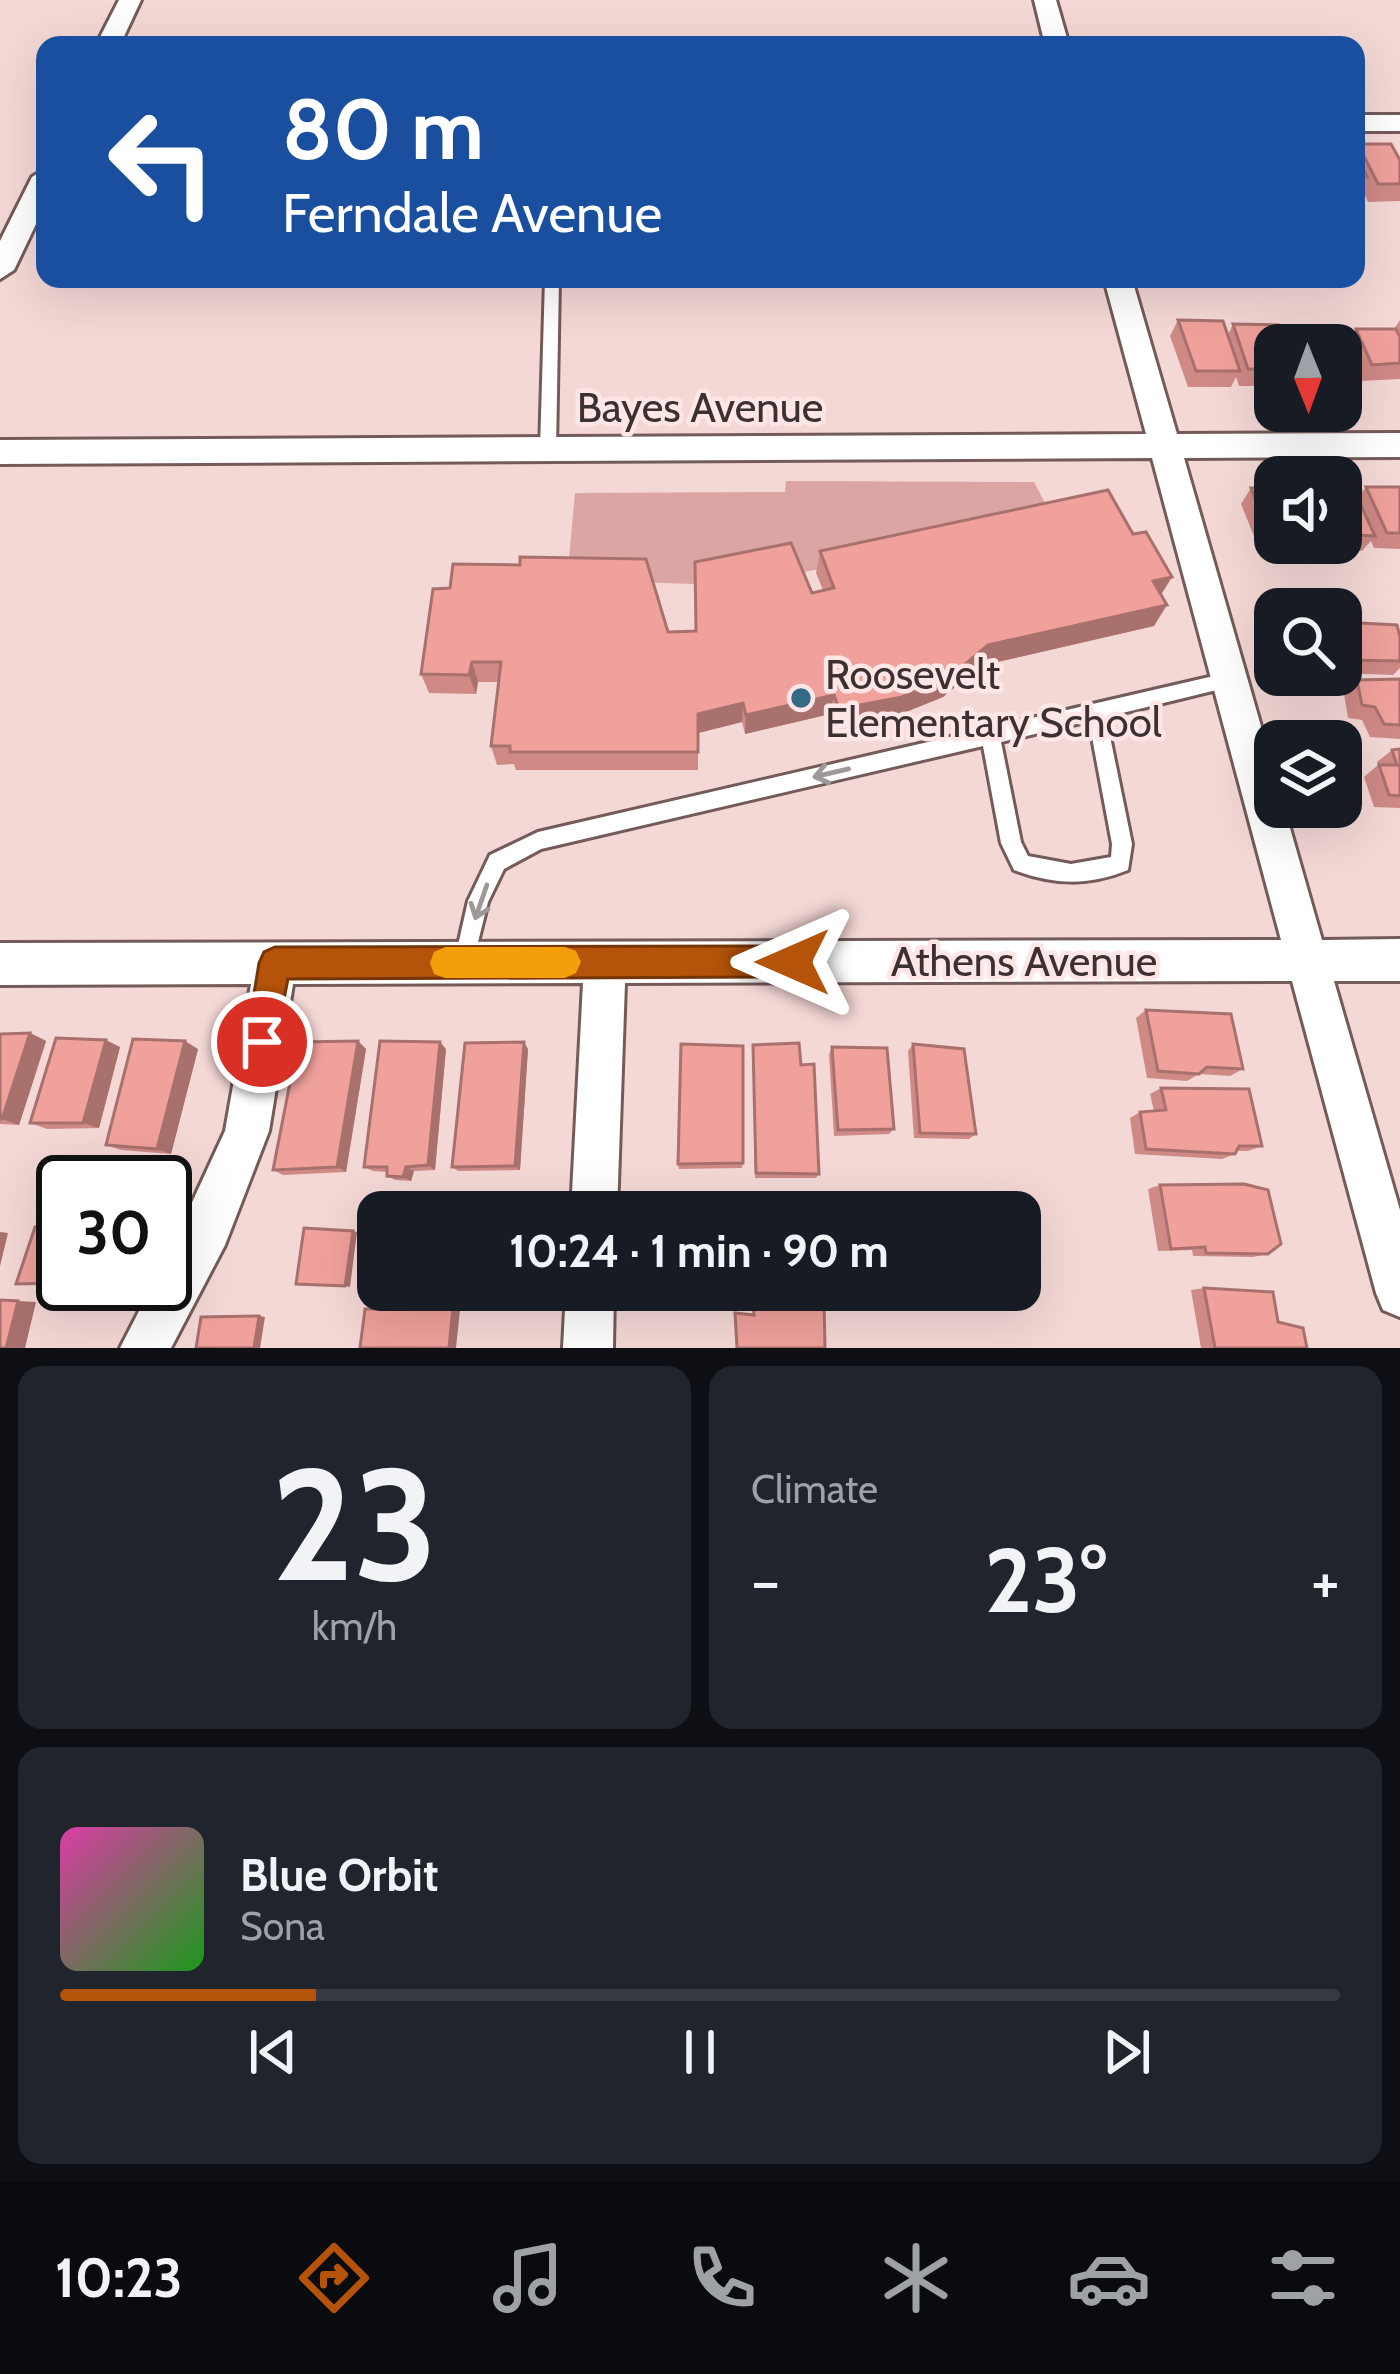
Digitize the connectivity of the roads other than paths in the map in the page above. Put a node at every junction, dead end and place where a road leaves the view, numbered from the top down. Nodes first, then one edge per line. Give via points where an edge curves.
1 (130, 0) edge
2 (1045, 0) edge
3 (112, 36) edge
4 (1055, 36) edge
5 (1365, 123) edge
6 (1400, 123) edge
7 (36, 196) edge
8 (0, 270) edge
9 (552, 288) edge
10 (1121, 288) edge
11 (1400, 445) edge
12 (1166, 446) junction
13 (548, 450) junction
14 (0, 452) edge
15 (1231, 680) junction
16 (1096, 711) junction
17 (991, 736) junction
18 (1310, 960) junction
19 (1400, 960) edge
20 (605, 962) junction
21 (275, 963) junction
22 (464, 963) junction
23 (0, 964) edge
24 (595, 1191) edge
25 (1400, 1293) edge
26 (589, 1311) edge
27 (146, 1348) edge
28 (587, 1348) edge

1 - 3 street
2 - 4 street
5 - 6 street
7 - 8 street
9 - 13 lane
10 - 12 street
11 - 12 street, Bayes Avenue
12 - 13 street, Bayes Avenue
12 - 15 street
13 - 14 street, Bayes Avenue
15 - 16 lane
15 - 18 street
16 - 17 lane
16 - 17 lane via 1122,844 1121,863 1102,872 1041,872 1021,863
17 -> 22 lane via 538,841 497,862
18 - 19 street, Athens Avenue
18 - 20 street, Athens Avenue
18 - 25 street
20 - 22 street, Athens Avenue
20 - 24 street
21 - 22 street, Athens Avenue
21 - 23 street, Athens Avenue
21 - 27 street via 247,1131
26 - 28 street

